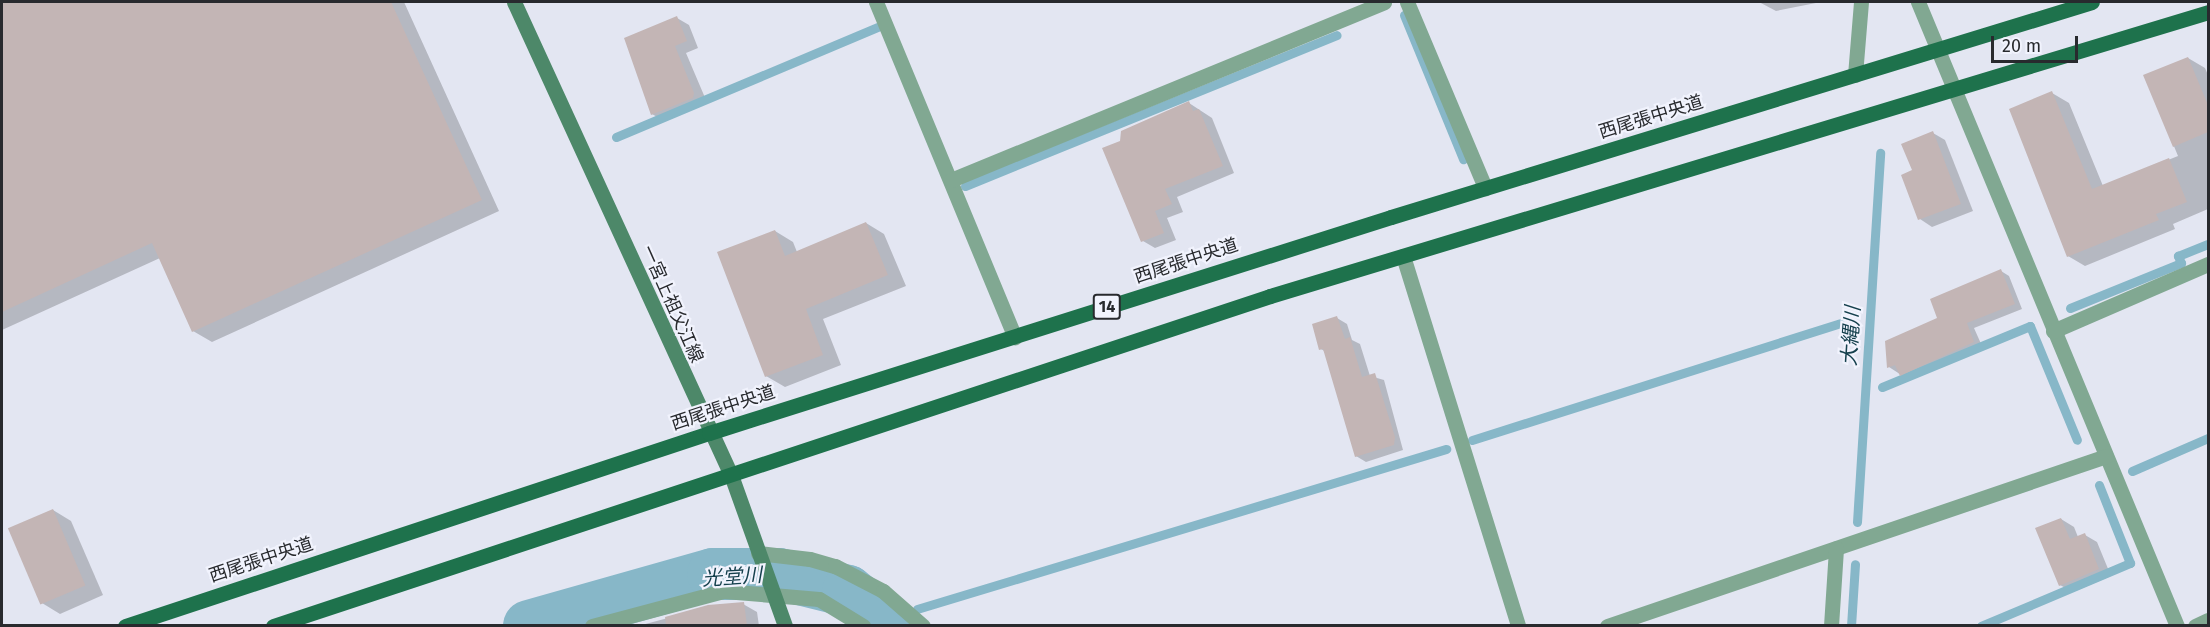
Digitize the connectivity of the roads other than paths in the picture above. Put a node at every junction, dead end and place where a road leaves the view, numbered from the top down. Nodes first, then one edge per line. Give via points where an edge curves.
1 (514, 2) edge
2 (876, 2) edge
3 (1384, 2) edge
4 (1407, 2) edge
5 (1861, 2) edge
6 (1918, 2) edge
7 (2092, 2) edge
8 (2208, 12) edge
9 (1938, 48) junction
10 (1855, 75) junction
11 (1954, 90) junction
12 (951, 180) junction
13 (1485, 188) junction
14 (1403, 256) junction
15 (2208, 264) edge
16 (2053, 331) junction
17 (1015, 337) junction
18 (709, 432) junction
19 (2106, 456) junction
20 (731, 475) junction
21 (1836, 548) junction
22 (760, 556) junction
23 (772, 590) junction
24 (2208, 620) edge
25 (125, 626) edge
26 (273, 626) edge
27 (592, 626) edge
28 (785, 626) edge
29 (863, 626) edge
30 (923, 626) edge
31 (1518, 626) edge
32 (1607, 626) edge
33 (1831, 626) edge
34 (2177, 626) edge
35 (2194, 626) edge

1 - 18 main road, 一宮上祖父江線
2 - 12 street
3 - 12 street
4 - 13 street
5 - 10 street
6 - 9 street
7 - 9 main road, 西尾張中央道 / 14
8 - 11 main road, 14
9 - 10 main road, 西尾張中央道 / 14
9 - 11 street
10 - 13 main road, 西尾張中央道 / 14
11 - 14 main road, 14
11 - 16 street
12 - 17 street
13 - 17 main road, 西尾張中央道 / 14
14 - 20 main road, 14 via 1270,296
14 - 31 street
15 - 16 street
16 - 19 street
17 - 18 main road, 西尾張中央道 / 14
18 - 20 main road, 一宮上祖父江線
18 - 25 main road, 西尾張中央道 / 14
19 - 21 street
19 - 34 street
20 - 22 main road, 一宮上祖父江線
20 - 26 main road, 14
21 - 32 street
21 - 33 street
22 - 23 main road, 一宮上祖父江線
22 - 30 street via 810,559 835,566 883,591
23 - 27 street via 724,591
23 - 28 main road, 一宮上祖父江線
23 - 29 street via 819,599
24 - 35 street

